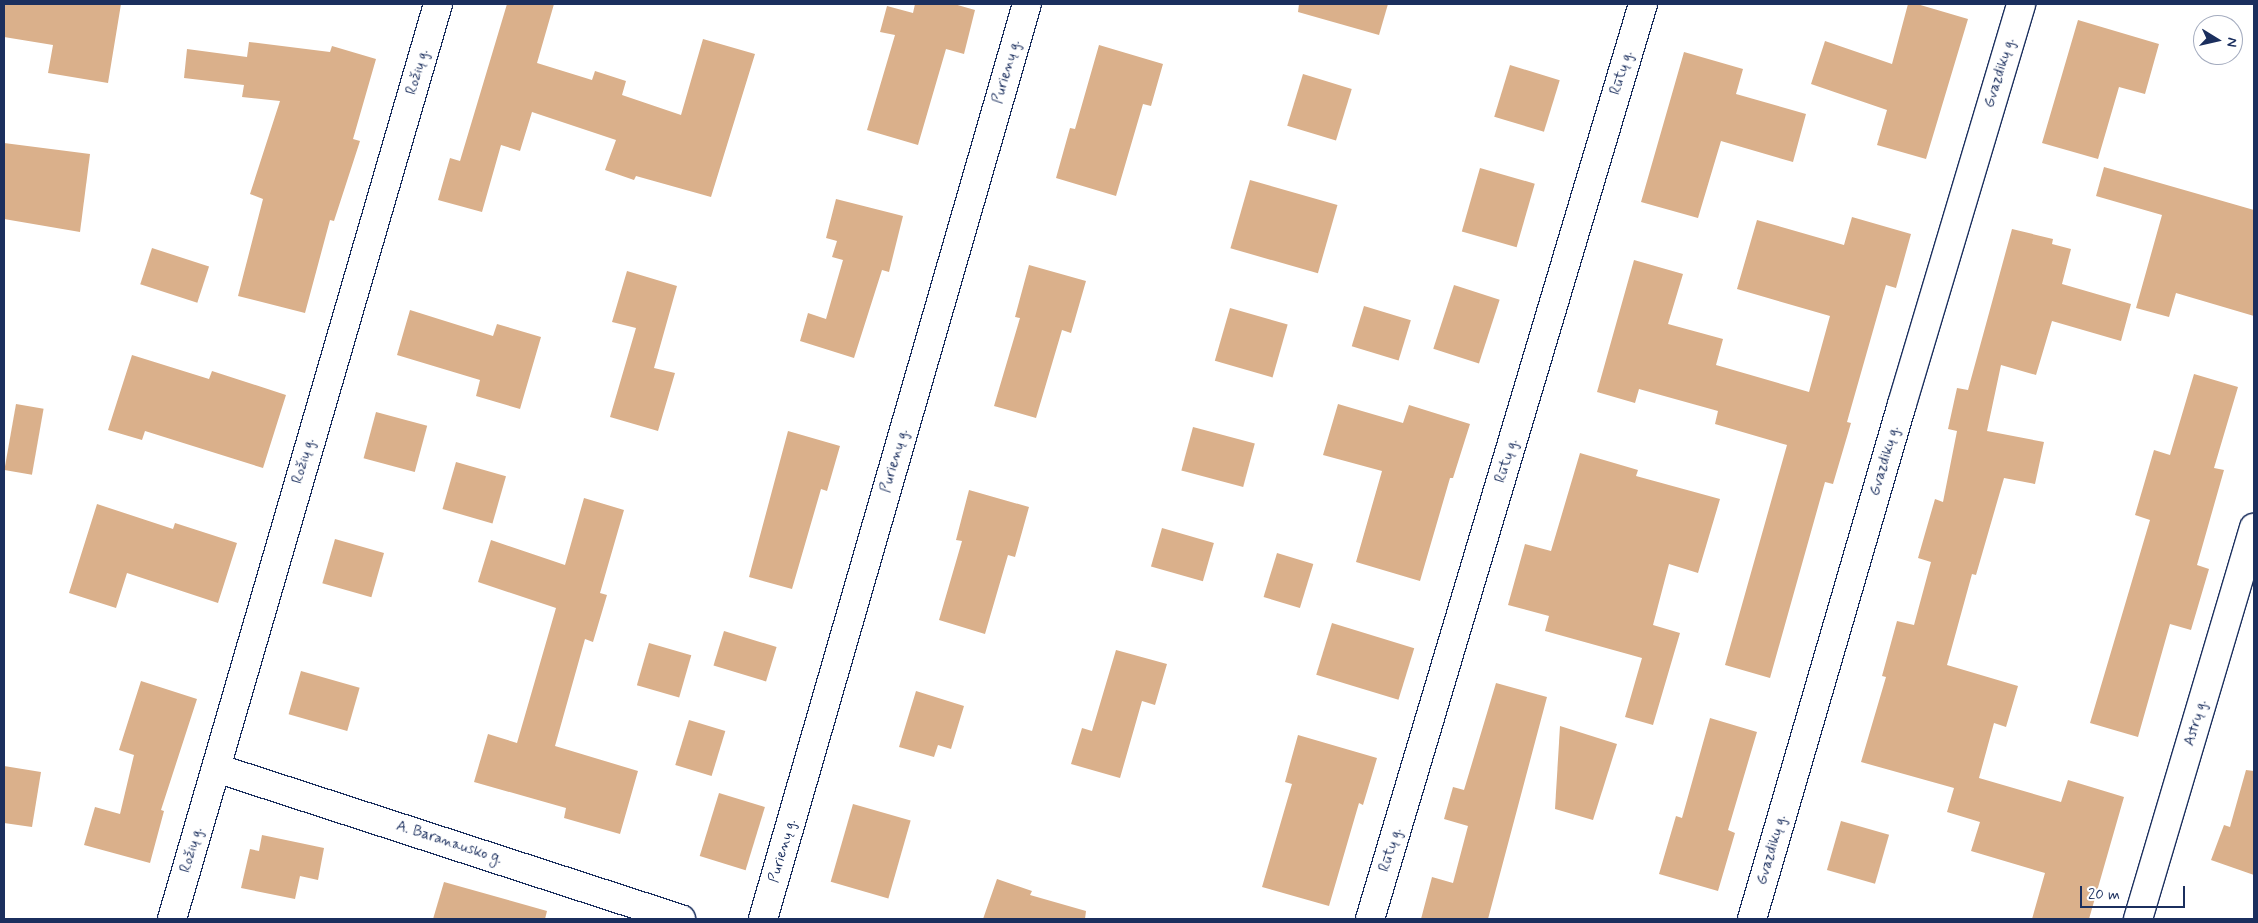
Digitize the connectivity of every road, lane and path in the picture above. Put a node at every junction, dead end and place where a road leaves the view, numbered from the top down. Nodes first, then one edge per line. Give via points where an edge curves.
1 (438, 4) edge
2 (1027, 4) edge
3 (1643, 4) edge
4 (2021, 4) edge
5 (2254, 528) edge
6 (216, 768) junction
7 (172, 919) edge
8 (682, 919) edge
9 (763, 919) edge
10 (1370, 919) edge
11 (1752, 919) edge
12 (2138, 919) edge

1 - 6 street, Rožių g.
2 - 9 street, Purienų g.
3 - 10 street, Rūtų g.
4 - 11 street, Gvazdikų g.
5 - 12 street, Astrų g.
6 - 7 street, Rožių g.
6 - 8 street, A. Baranausko g.

